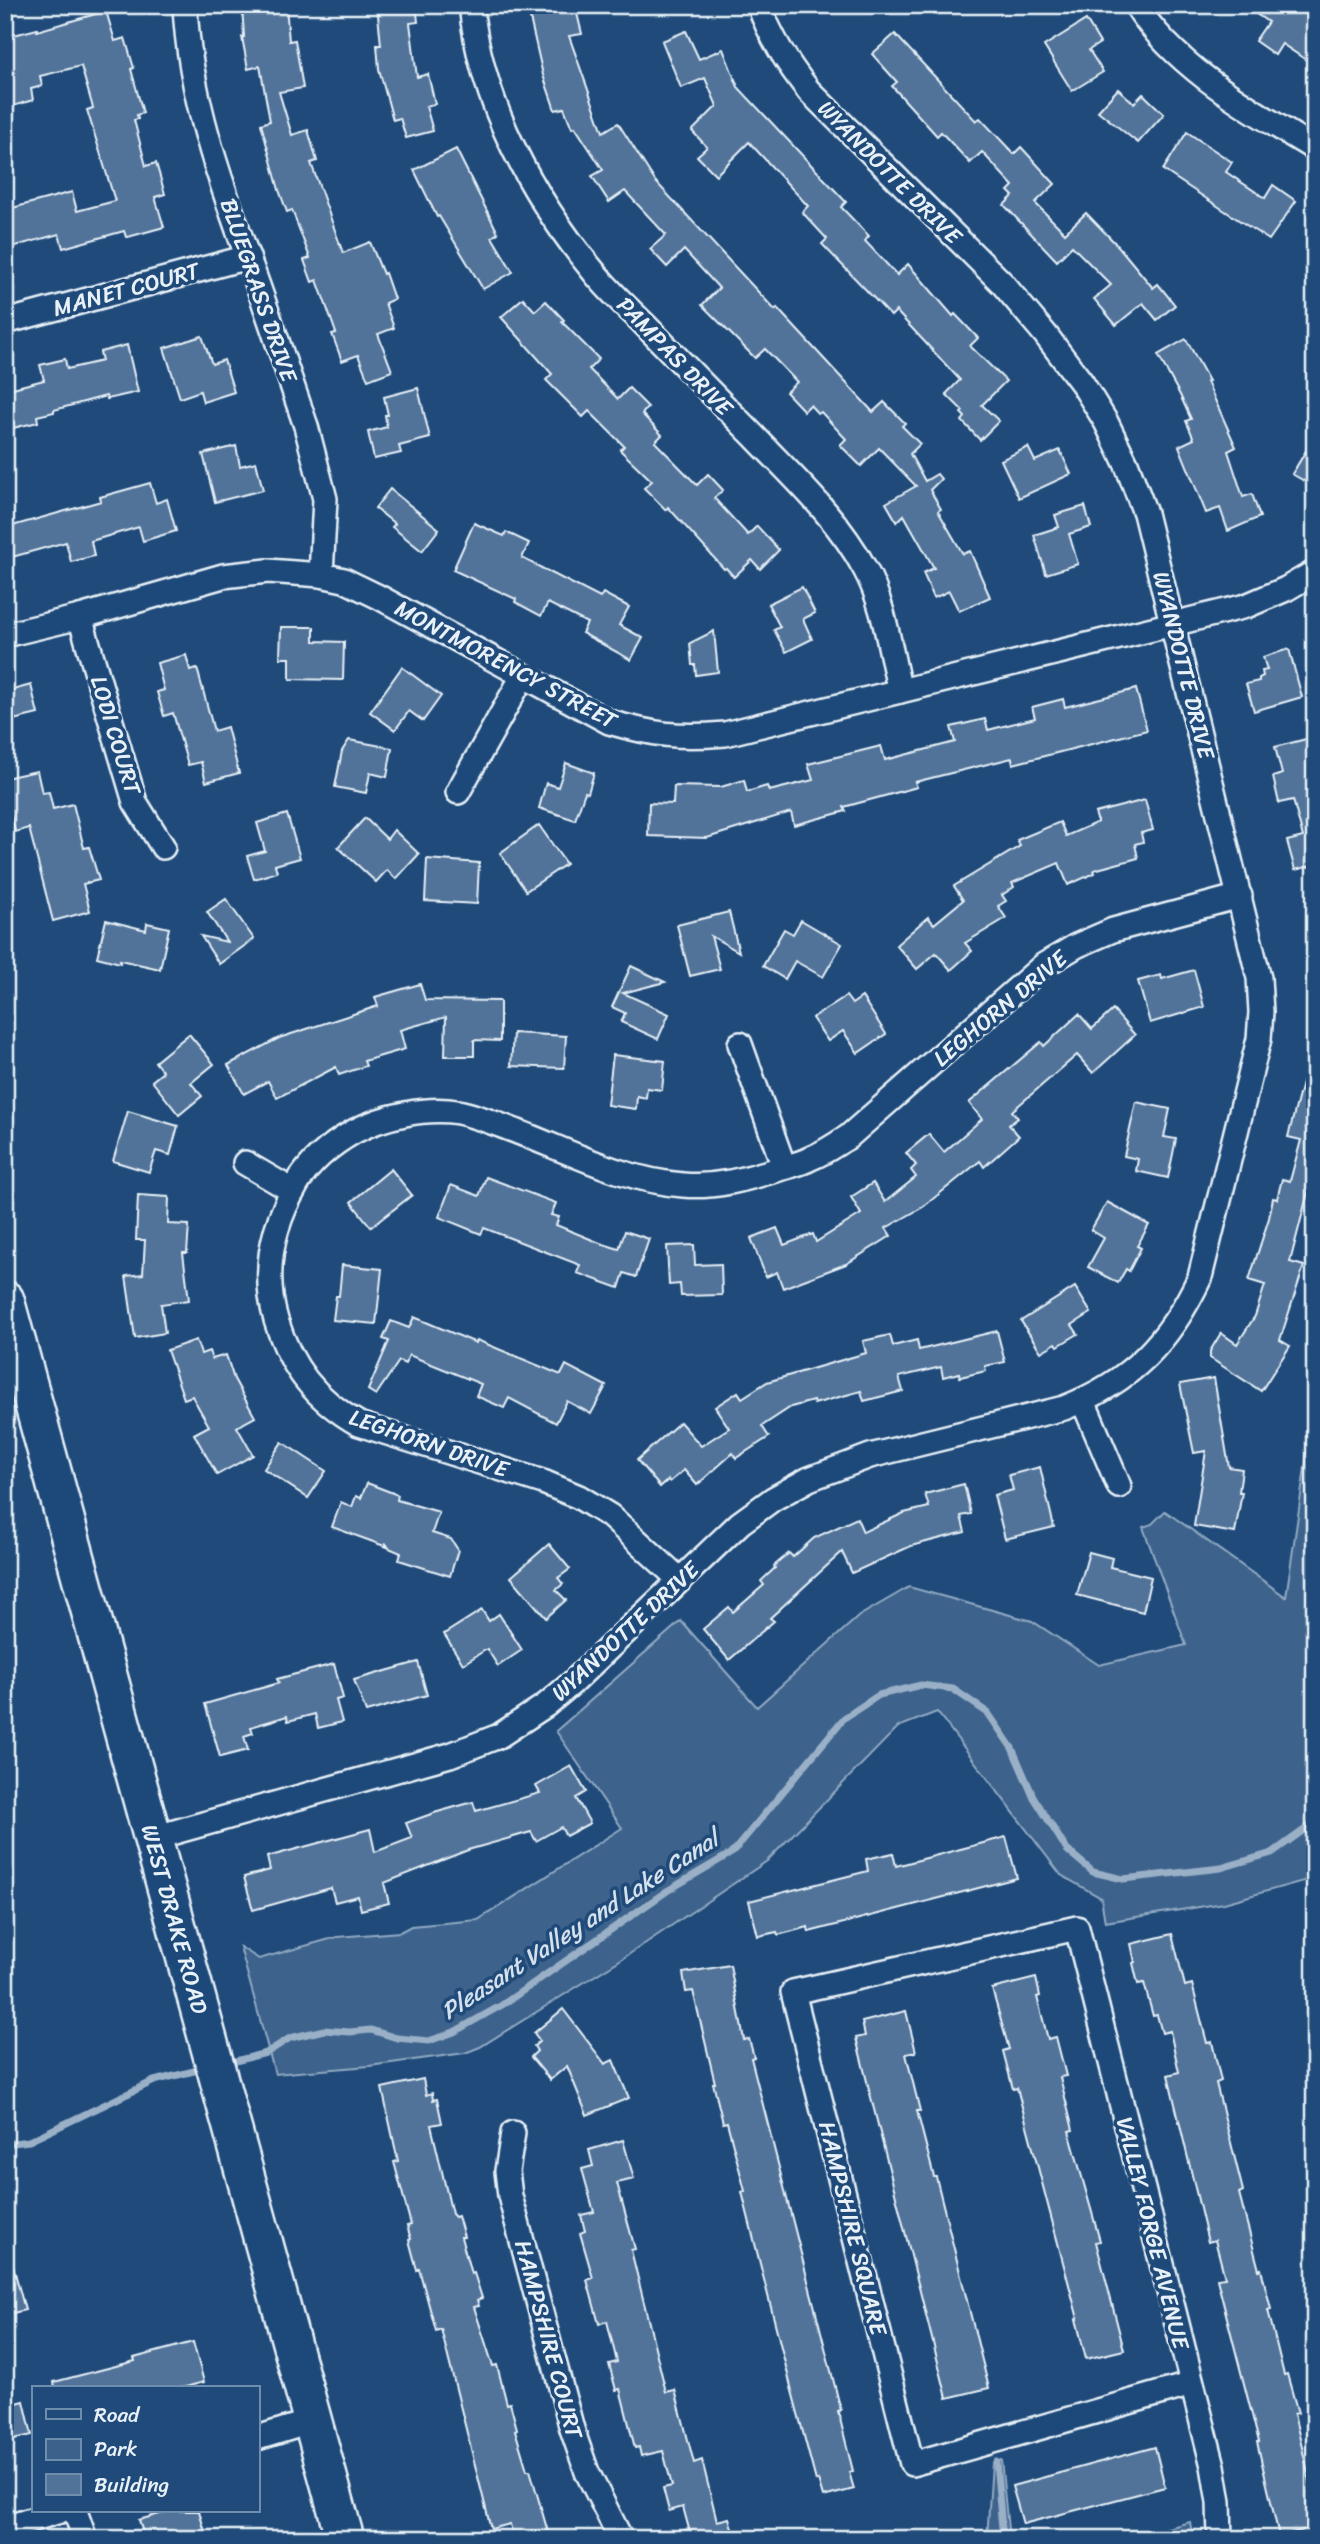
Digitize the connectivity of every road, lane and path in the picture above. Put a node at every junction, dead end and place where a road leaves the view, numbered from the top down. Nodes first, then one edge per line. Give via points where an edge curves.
1 (185, 5) edge
2 (471, 5) edge
3 (760, 5) edge
4 (1136, 5) edge
5 (1315, 149) edge
6 (248, 257) junction
7 (5, 322) edge
8 (1315, 572) edge
9 (321, 575) junction
10 (80, 617) junction
11 (1174, 624) junction
12 (5, 635) edge
13 (523, 676) junction
14 (900, 691) junction
15 (458, 792) dead end
16 (163, 847) dead end
17 (1240, 896) junction
18 (740, 1044) dead end
19 (245, 1163) dead end
20 (784, 1167) junction
21 (293, 1191) junction
22 (5, 1300) edge
23 (1083, 1401) junction
24 (1119, 1486) dead end
25 (680, 1580) junction
26 (153, 1838) junction
27 (1077, 1928) joint
28 (513, 2133) dead end
29 (1192, 2385) junction
30 (313, 2421) junction
31 (259, 2437) edge
32 (57, 2512) edge
33 (75, 2512) edge
34 (5, 2528) edge
35 (85, 2539) edge
36 (345, 2539) edge
37 (621, 2539) edge
38 (1220, 2539) edge

1 - 6 street, BLUEGRASS DRIVE via 204,125
2 - 14 street, PAMPAS DRIVE via 488,83 504,126 552,216 594,273 802,486 841,532 866,570
3 - 11 street, WYANDOTTE DRIVE via 785,61 809,91 1002,283 1082,383 1131,475
4 - 5 street via 1165,44 1212,82
6 - 7 street, MANET COURT
6 - 9 street, BLUEGRASS DRIVE via 318,466 325,499
8 - 11 street, MONTMORENCY STREET via 1246,606
9 - 10 street, MONTMORENCY STREET via 268,571 223,576
9 - 13 street, MONTMORENCY STREET via 379,597
10 - 12 street, MONTMORENCY STREET
10 - 16 street, LODI COURT via 135,802
11 - 14 street, MONTMORENCY STREET
11 - 17 street, WYANDOTTE DRIVE
13 - 14 street, MONTMORENCY STREET via 609,722 683,737 725,734
13 - 15 street
17 - 20 street, LEGHORN DRIVE via 1113,930 1044,965 848,1137 811,1159
17 - 23 street, WYANDOTTE DRIVE via 1259,978 1259,1039 1204,1264 1187,1305 1166,1336 1116,1383
18 - 20 street
19 - 21 street
20 - 21 street, LEGHORN DRIVE via 735,1182 681,1185 615,1170 456,1112 412,1113 367,1125 339,1140 318,1157
21 - 25 street, LEGHORN DRIVE via 271,1244 270,1287 281,1334 310,1387 334,1410 359,1424 579,1497 610,1516
22 - 26 main road, WEST DRAKE ROAD
23 - 24 street
23 - 25 street, WYANDOTTE DRIVE via 870,1456 818,1475 740,1523
25 - 26 street, WYANDOTTE DRIVE via 572,1683 499,1736 421,1763
26 - 30 main road, WEST DRAKE ROAD
27 - 29 street, VALLEY FORGE AVENUE
27 - 29 street, HAMPSHIRE SQUARE via 793,1992 912,2464
28 - 37 street, HAMPSHIRE COURT via 507,2171 513,2209 572,2429 587,2472
29 - 38 street, VALLEY FORGE AVENUE via 1217,2490
30 - 31 street
30 - 36 main road, WEST DRAKE ROAD
32 - 34 street
33 - 35 street

